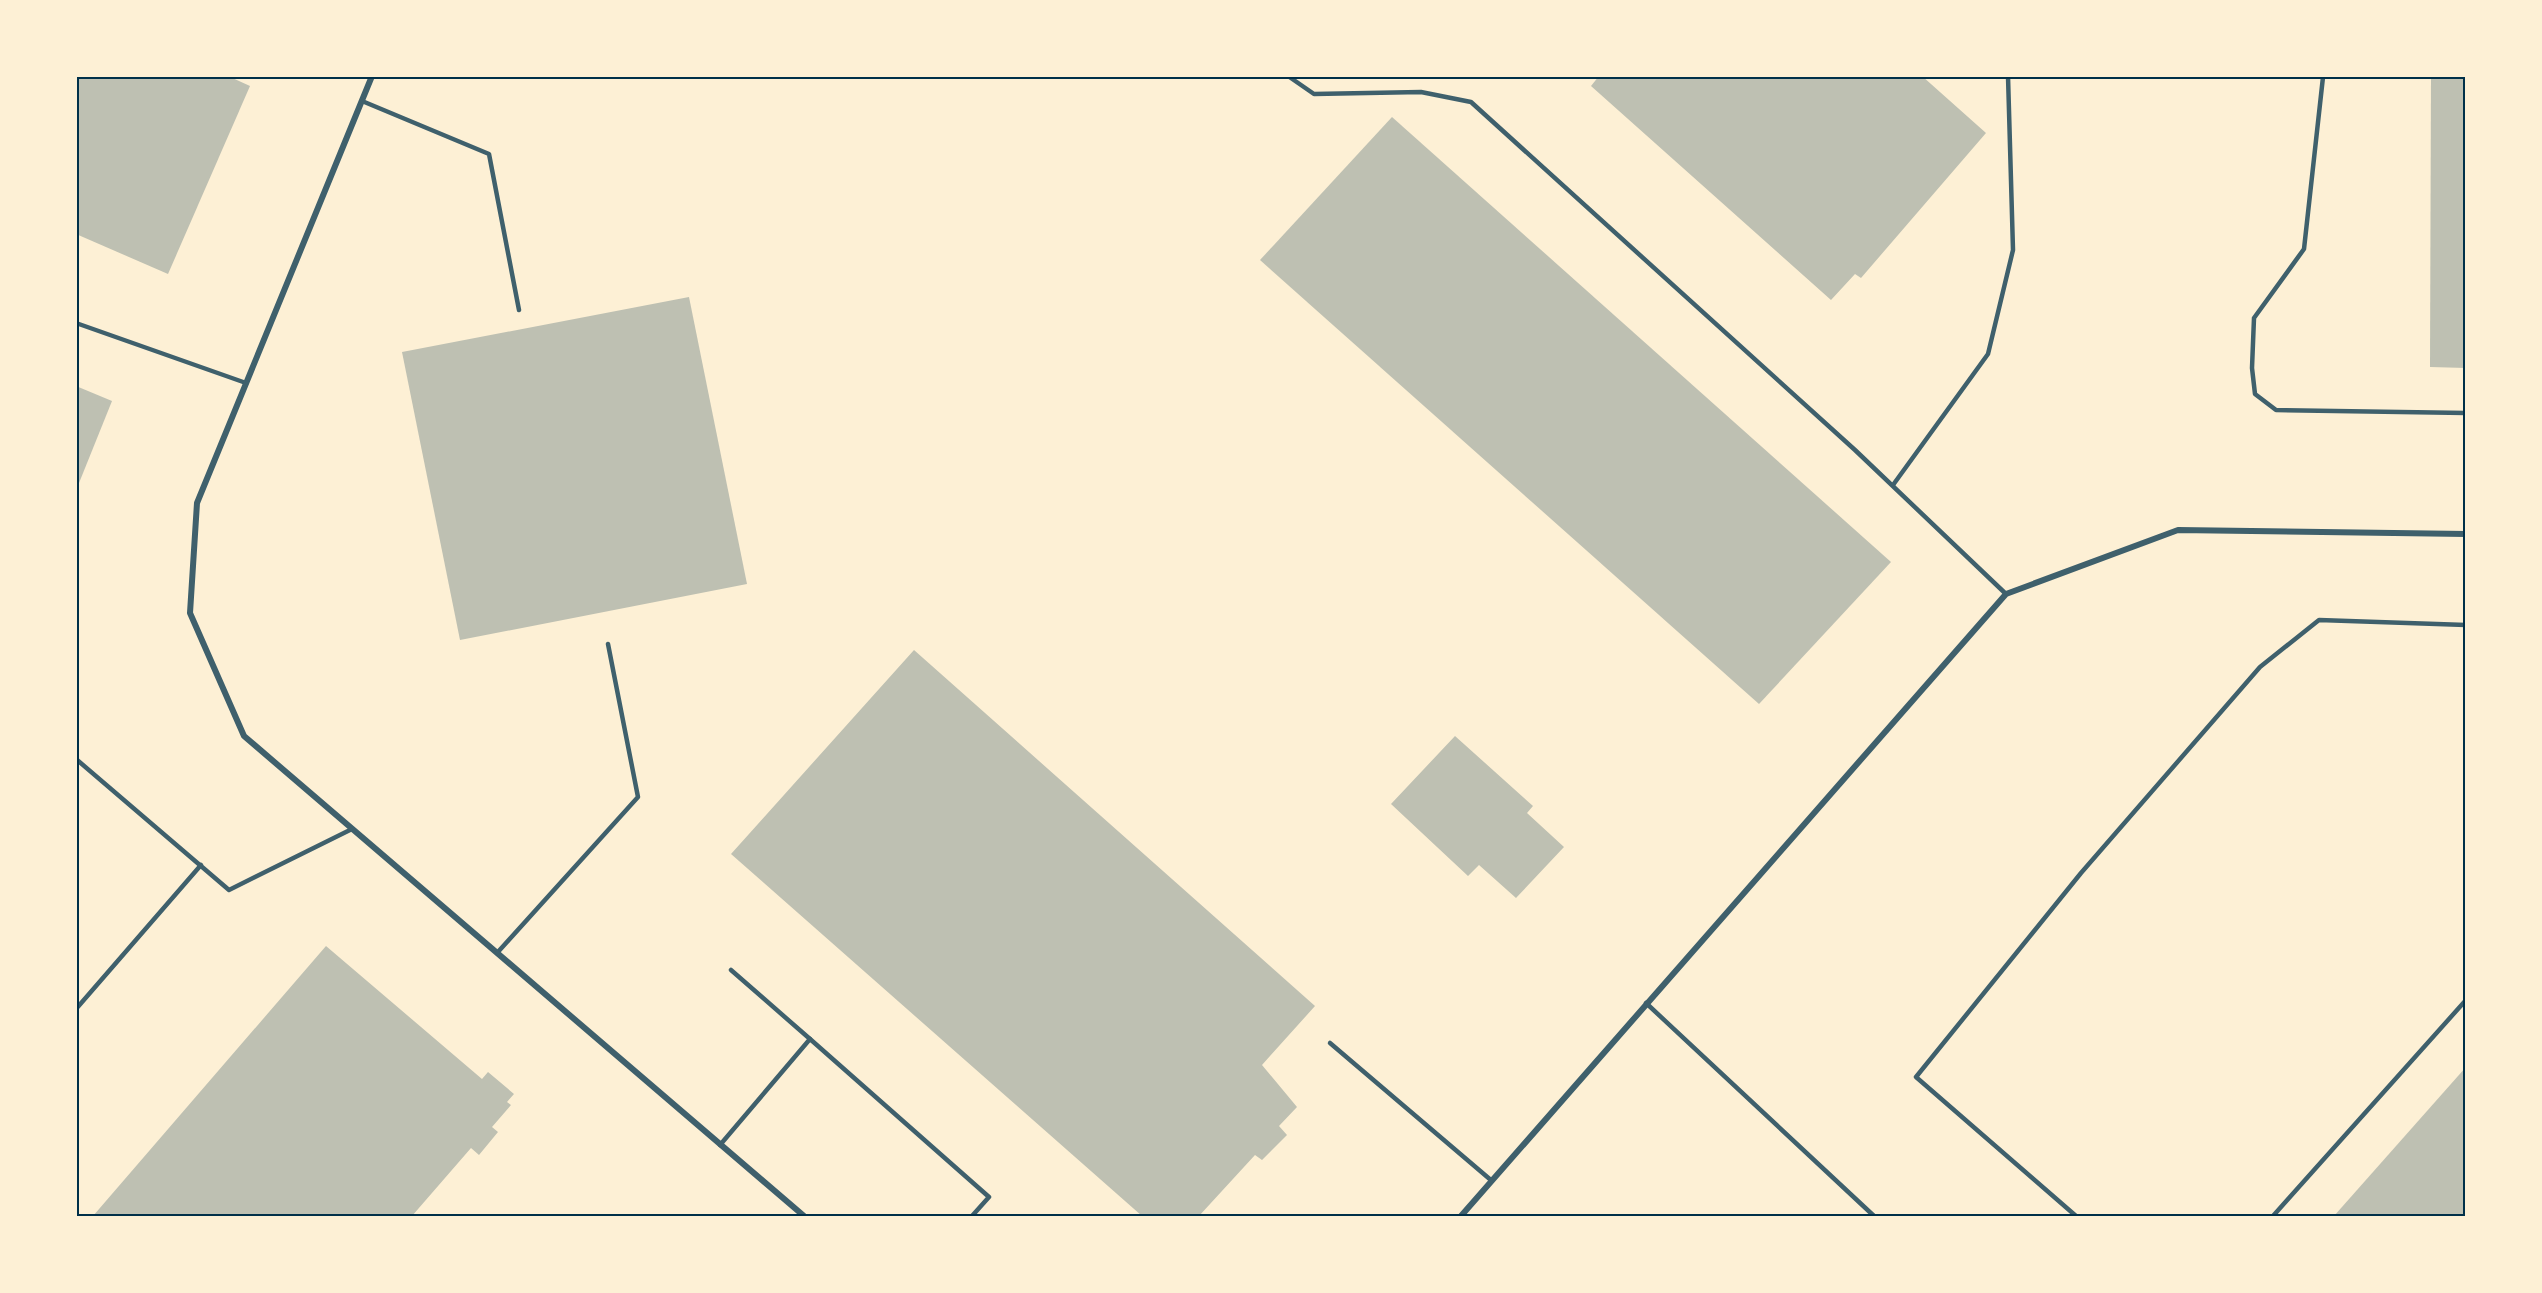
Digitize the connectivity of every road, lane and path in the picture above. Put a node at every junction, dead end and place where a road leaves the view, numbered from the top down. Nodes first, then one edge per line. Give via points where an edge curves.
1 (372, 76) edge
2 (1288, 76) edge
3 (2008, 76) edge
4 (2323, 77) edge
5 (362, 101) junction
6 (519, 310) dead end
7 (76, 323) edge
8 (246, 383) junction
9 (2466, 413) edge
10 (1893, 485) junction
11 (2466, 534) edge
12 (2006, 594) junction
13 (2466, 625) edge
14 (608, 644) dead end
15 (76, 759) edge
16 (352, 829) junction
17 (201, 866) junction
18 (497, 953) junction
19 (731, 970) dead end
20 (2466, 1000) edge
21 (1646, 1003) junction
22 (76, 1010) edge
23 (810, 1039) junction
24 (1330, 1043) dead end
25 (720, 1145) junction
26 (1492, 1181) junction
27 (804, 1216) edge
28 (972, 1216) edge
29 (1461, 1216) edge
30 (1874, 1216) edge
31 (2076, 1216) edge
32 (2273, 1216) edge

1 - 5 street
2 - 10 lane via 1314,94 1421,92 1471,102
3 - 10 lane via 2013,250 1988,354
4 - 9 lane via 2304,249 2254,318 2255,394 2276,410
5 - 6 lane via 489,154
5 - 8 street
7 - 8 lane
8 - 16 street via 197,503 190,613 244,736
10 - 12 lane
11 - 12 street via 2178,530
12 - 21 street
13 - 31 lane via 2319,620 2260,667 2081,873 1916,1077
14 - 18 lane via 638,797
15 - 17 lane
16 - 17 lane via 229,890
16 - 18 street
17 - 22 lane
18 - 25 street
19 - 23 lane
20 - 32 lane
21 - 26 street
21 - 30 lane
23 - 25 lane
23 - 28 lane via 989,1197
24 - 26 lane
25 - 27 street
26 - 29 street

